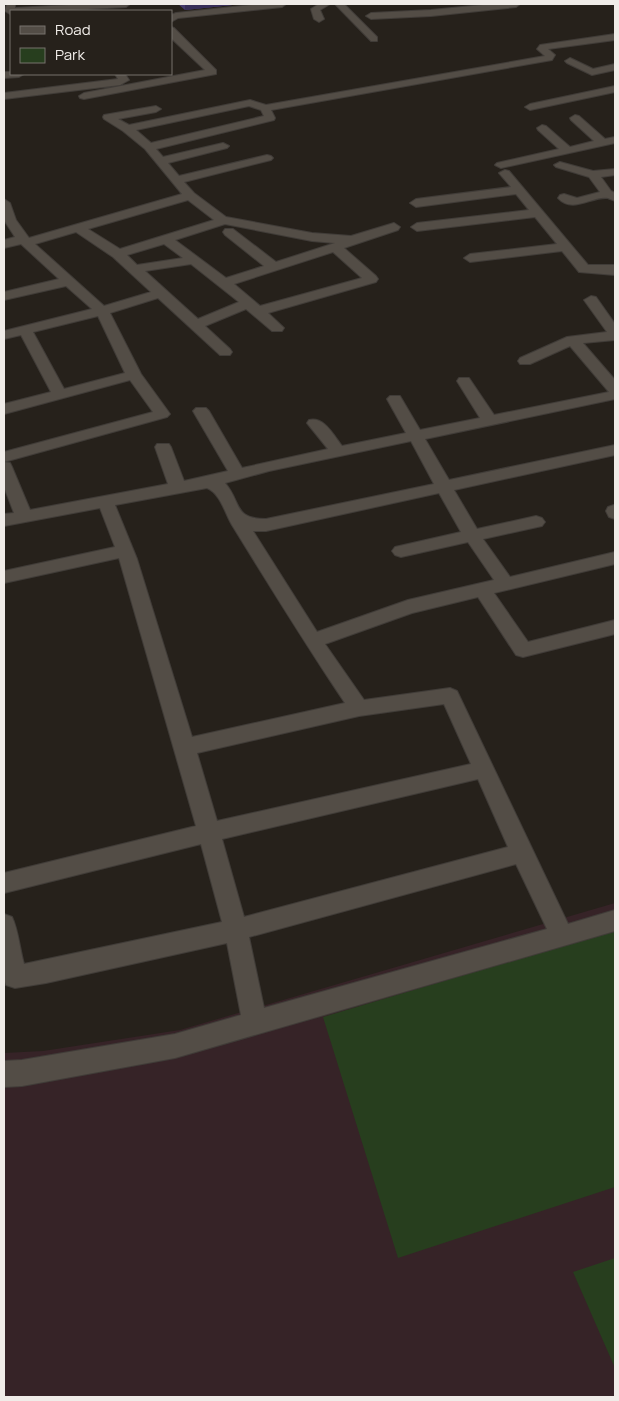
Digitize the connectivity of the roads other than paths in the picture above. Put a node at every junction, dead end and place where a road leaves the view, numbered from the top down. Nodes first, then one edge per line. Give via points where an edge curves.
1 (121, 4) edge
2 (282, 4) edge
3 (326, 4) edge
4 (340, 4) edge
5 (370, 4) edge
6 (516, 4) edge
7 (236, 6) edge
8 (26, 10) edge
9 (387, 14) junction
10 (173, 15) edge
11 (371, 16) dead end
12 (319, 19) dead end
13 (615, 33) edge
14 (374, 39) dead end
15 (175, 41) edge
16 (570, 61) dead end
17 (615, 67) edge
18 (121, 75) edge
19 (613, 86) edge
20 (4, 96) edge
21 (84, 96) dead end
22 (530, 106) dead end
23 (265, 108) junction
24 (156, 109) dead end
25 (575, 118) dead end
26 (542, 128) dead end
27 (127, 129) junction
28 (615, 140) edge
29 (222, 146) dead end
30 (149, 147) junction
31 (605, 149) junction
32 (568, 151) junction
33 (592, 153) dead end
34 (267, 158) dead end
35 (160, 161) junction
36 (560, 165) dead end
37 (615, 172) edge
38 (593, 175) junction
39 (176, 180) junction
40 (520, 190) junction
41 (611, 195) edge
42 (190, 196) junction
43 (564, 198) dead end
44 (4, 203) edge
45 (538, 213) junction
46 (221, 220) junction
47 (442, 224) junction
48 (417, 227) dead end
49 (78, 228) junction
50 (394, 228) dead end
51 (229, 232) dead end
52 (166, 239) junction
53 (25, 240) junction
54 (352, 240) junction
55 (4, 244) edge
56 (335, 247) junction
57 (564, 247) junction
58 (118, 254) junction
59 (470, 258) dead end
60 (194, 260) junction
61 (274, 267) junction
62 (134, 269) junction
63 (615, 271) edge
64 (70, 281) junction
65 (224, 283) junction
66 (161, 294) junction
67 (4, 296) edge
68 (590, 300) dead end
69 (254, 307) junction
70 (102, 311) junction
71 (196, 325) junction
72 (277, 328) dead end
73 (25, 330) junction
74 (4, 335) edge
75 (615, 335) edge
76 (572, 340) junction
77 (225, 352) dead end
78 (525, 361) dead end
79 (134, 375) junction
80 (464, 382) dead end
81 (615, 389) edge
82 (60, 395) junction
83 (615, 395) edge
84 (395, 399) dead end
85 (4, 409) edge
86 (201, 410) dead end
87 (490, 420) junction
88 (315, 423) dead end
89 (415, 436) junction
90 (163, 447) dead end
91 (615, 450) edge
92 (338, 451) junction
93 (4, 457) edge
94 (4, 467) edge
95 (238, 474) junction
96 (209, 482) junction
97 (177, 486) junction
98 (444, 486) junction
99 (106, 500) junction
100 (24, 516) junction
101 (236, 517) junction
102 (4, 520) edge
103 (536, 522) dead end
104 (472, 536) junction
105 (125, 551) junction
106 (401, 551) dead end
107 (615, 558) edge
108 (4, 577) edge
109 (506, 584) junction
110 (483, 590) junction
111 (615, 627) edge
112 (313, 641) junction
113 (359, 708) junction
114 (185, 746) junction
115 (484, 769) junction
116 (210, 832) junction
117 (522, 853) junction
118 (4, 884) edge
119 (615, 921) edge
120 (4, 925) edge
121 (236, 930) junction
122 (562, 936) junction
123 (9, 977) edge
124 (255, 1023) junction
125 (4, 1074) edge

1 - 8 street
2 - 7 street
3 - 12 street via 315,9
4 - 14 street
5 - 9 street
6 - 9 street via 431,14
7 - 10 street
9 - 11 street
13 - 23 street via 543,47 550,58
15 - 21 street via 212,72
16 - 17 street via 592,72
18 - 20 street via 124,80 120,82
19 - 22 street
23 - 27 street via 250,103
23 - 30 street via 270,118
24 - 27 street via 108,117
25 - 31 street
26 - 32 street
27 - 30 street
28 - 31 street
29 - 35 street
30 - 35 street
31 - 32 street
31 - 33 street
32 - 40 street via 503,169
34 - 39 street
35 - 39 street
36 - 38 street
37 - 38 street
38 - 41 street
39 - 42 street
40 - 45 street
40 - 47 street via 421,202
41 - 43 street via 577,202
42 - 46 street
42 - 49 street
44 - 53 street via 10,220
45 - 47 street
45 - 57 street
46 - 52 street
46 - 54 street via 312,237
47 - 48 street
49 - 53 street
49 - 58 street
50 - 54 street
51 - 61 street
52 - 58 street
52 - 60 street
53 - 55 street
53 - 64 street
54 - 56 street
56 - 61 street
56 - 69 street via 371,279
57 - 59 street
57 - 63 street via 584,269
58 - 62 street
60 - 62 street
60 - 65 street
61 - 65 street
62 - 66 street
64 - 67 street
64 - 70 street
65 - 69 street
66 - 70 street
66 - 71 street
68 - 75 street
69 - 71 street
69 - 72 street
70 - 73 street
70 - 79 street
71 - 77 street
73 - 74 street
73 - 82 street
75 - 76 street
76 - 78 street
76 - 81 street
79 - 82 street
79 - 93 street via 162,414
80 - 87 street
82 - 85 street
83 - 87 street
84 - 89 street
86 - 95 street
87 - 89 street
88 - 92 street
89 - 92 street
89 - 98 street
90 - 97 street
91 - 98 street
92 - 95 street
94 - 100 street
95 - 96 street
96 - 97 street
96 - 101 street via 220,487
97 - 99 street
98 - 101 street via 266,525 247,525
98 - 104 street
99 - 100 street
99 - 105 street
100 - 102 street
101 - 112 street
103 - 104 street
104 - 106 street
104 - 109 street
105 - 108 street
105 - 114 street
107 - 109 street
109 - 110 street
110 - 111 street via 523,650
110 - 112 street via 408,607
112 - 113 street
113 - 114 street
113 - 115 street via 450,696
114 - 116 street
115 - 116 street
115 - 117 street
116 - 118 street
116 - 121 street
117 - 121 street
117 - 122 street
119 - 122 street
120 - 123 street
121 - 123 street via 46,972
121 - 124 street
122 - 124 street
124 - 125 street via 175,1046

